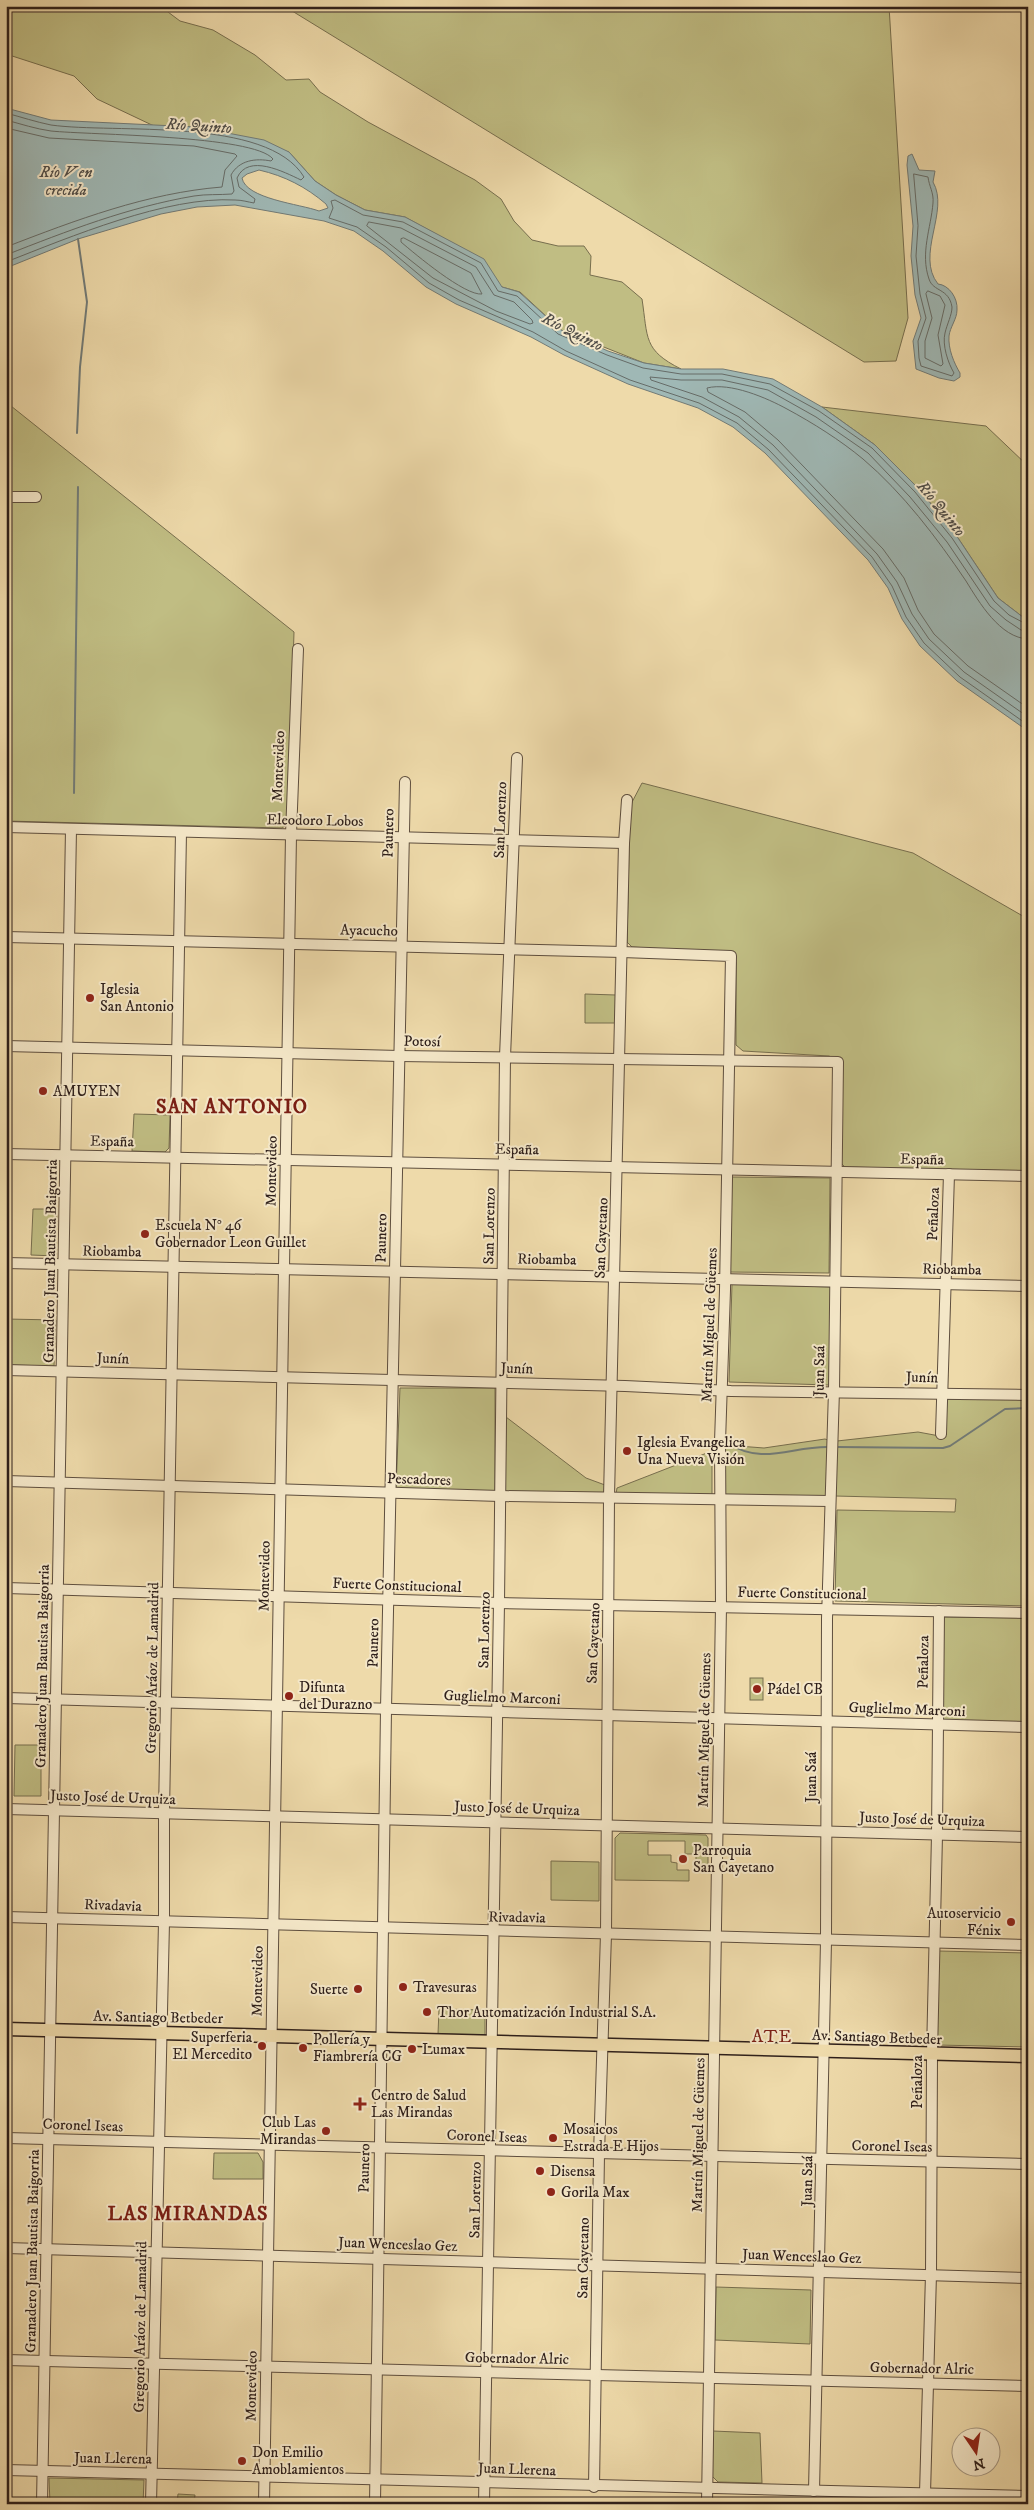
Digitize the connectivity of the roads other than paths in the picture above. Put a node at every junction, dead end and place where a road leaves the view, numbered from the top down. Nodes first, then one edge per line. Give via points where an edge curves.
1 (6, 497) edge
2 (36, 497) dead end
3 (298, 649) dead end
4 (517, 758) dead end
5 (405, 782) dead end
6 (627, 800) dead end
7 (6, 827) edge
8 (71, 829) junction
9 (181, 832) junction
10 (291, 835) junction
11 (403, 837) junction
12 (514, 840) junction
13 (624, 843) junction
14 (6, 936) edge
15 (70, 938) junction
16 (180, 941) junction
17 (289, 943) junction
18 (401, 946) junction
19 (509, 950) junction
20 (622, 952) junction
21 (730, 956) joint
22 (6, 1046) edge
23 (68, 1047) junction
24 (177, 1050) junction
25 (287, 1052) junction
26 (398, 1056) junction
27 (505, 1058) junction
28 (620, 1058) junction
29 (729, 1059) junction
30 (838, 1062) joint
31 (6, 1154) edge
32 (66, 1155) junction
33 (175, 1157) junction
34 (286, 1160) junction
35 (398, 1162) junction
36 (505, 1164) junction
37 (618, 1167) junction
38 (727, 1169) junction
39 (837, 1172) junction
40 (949, 1174) junction
41 (1028, 1176) edge
42 (6, 1264) edge
43 (65, 1265) junction
44 (174, 1267) junction
45 (284, 1269) junction
46 (396, 1271) junction
47 (503, 1274) junction
48 (615, 1276) junction
49 (726, 1278) junction
50 (835, 1280) junction
51 (945, 1284) junction
52 (1028, 1286) edge
53 (6, 1370) edge
54 (63, 1372) junction
55 (172, 1374) junction
56 (282, 1377) junction
57 (393, 1380) junction
58 (502, 1383) junction
59 (612, 1386) junction
60 (722, 1390) junction
61 (834, 1390) junction
62 (942, 1393) junction
63 (1028, 1395) edge
64 (941, 1434) dead end
65 (6, 1481) edge
66 (61, 1484) junction
67 (170, 1487) junction
68 (280, 1490) junction
69 (390, 1494) junction
70 (500, 1496) junction
71 (609, 1497) junction
72 (720, 1500) junction
73 (830, 1501) junction
74 (6, 1588) edge
75 (58, 1590) junction
76 (168, 1594) junction
77 (279, 1597) junction
78 (389, 1600) junction
79 (500, 1603) junction
80 (610, 1605) junction
81 (721, 1606) junction
82 (827, 1609) junction
83 (939, 1611) junction
84 (1028, 1613) edge
85 (6, 1698) edge
86 (56, 1700) junction
87 (166, 1703) junction
88 (276, 1706) junction
89 (386, 1709) junction
90 (497, 1712) junction
91 (606, 1715) junction
92 (719, 1718) junction
93 (826, 1722) junction
94 (938, 1725) junction
95 (1028, 1728) edge
96 (6, 1809) edge
97 (54, 1810) junction
98 (164, 1813) junction
99 (274, 1816) junction
100 (385, 1819) junction
101 (496, 1822) junction
102 (607, 1825) junction
103 (717, 1829) junction
104 (826, 1831) junction
105 (937, 1834) junction
106 (1028, 1837) edge
107 (6, 1917) edge
108 (53, 1919) junction
109 (164, 1922) junction
110 (273, 1925) junction
111 (384, 1928) junction
112 (493, 1932) junction
113 (606, 1934) junction
114 (716, 1938) junction
115 (826, 1941) junction
116 (933, 1942) junction
117 (1028, 1945) edge
118 (6, 2029) edge
119 (51, 2030) junction
120 (161, 2034) junction
121 (272, 2036) junction
122 (382, 2038) junction
123 (492, 2042) junction
124 (604, 2045) junction
125 (714, 2048) junction
126 (824, 2051) junction
127 (932, 2054) junction
128 (1028, 2056) edge
129 (6, 2138) edge
130 (50, 2139) junction
131 (158, 2142) junction
132 (271, 2146) junction
133 (379, 2148) junction
134 (491, 2152) junction
135 (599, 2154) junction
136 (712, 2157) junction
137 (822, 2159) junction
138 (931, 2162) junction
139 (1028, 2164) edge
140 (6, 2248) edge
141 (47, 2249) junction
142 (157, 2252) junction
143 (268, 2255) junction
144 (379, 2258) junction
145 (490, 2262) junction
146 (598, 2265) junction
147 (710, 2268) junction
148 (820, 2271) junction
149 (931, 2274) junction
150 (1028, 2278) edge
151 (6, 2360) edge
152 (45, 2361) junction
153 (154, 2364) junction
154 (267, 2366) junction
155 (377, 2369) junction
156 (487, 2372) junction
157 (596, 2375) junction
158 (709, 2378) junction
159 (818, 2381) junction
160 (928, 2384) junction
161 (1028, 2386) edge
162 (6, 2470) edge
163 (42, 2471) junction
164 (152, 2474) junction
165 (265, 2477) junction
166 (375, 2480) junction
167 (484, 2483) junction
168 (594, 2487) junction
169 (707, 2489) junction
170 (814, 2491) junction
171 (925, 2494) junction
172 (1028, 2496) edge
173 (42, 2504) edge
174 (152, 2504) edge
175 (264, 2504) edge
176 (375, 2504) edge
177 (484, 2504) edge
178 (707, 2504) edge

1 - 2 street
3 - 10 street, Montevideo
4 - 12 street, San Lorenzo
5 - 11 street, Paunero
6 - 13 street, San Cayetano
7 - 8 street, Eleodoro Lobos
8 - 9 street, Eleodoro Lobos
8 - 15 street, Granadero Juan Bautista Baigorria
9 - 10 street, Eleodoro Lobos
9 - 16 street, Gregorio Aráoz de Lamadrid
10 - 11 street, Eleodoro Lobos
10 - 17 street, Montevideo
11 - 12 street, Eleodoro Lobos
11 - 18 street, Paunero
12 - 13 street, Eleodoro Lobos
12 - 19 street, San Lorenzo
13 - 20 street, San Cayetano
14 - 15 street, Ayacucho
15 - 16 street, Ayacucho
15 - 23 street, Granadero Juan Bautista Baigorria
16 - 17 street, Ayacucho
16 - 24 street, Gregorio Aráoz de Lamadrid
17 - 18 street, Ayacucho
17 - 25 street, Montevideo
18 - 19 street, Ayacucho
18 - 26 street, Paunero
19 - 20 street, Ayacucho
19 - 27 street, San Lorenzo
20 - 21 street, Ayacucho
20 - 28 street, San Cayetano
21 - 29 street, Martín Miguel de Güemes
22 - 23 street, Potosí
23 - 24 street, Potosí
23 - 32 street, Granadero Juan Bautista Baigorria
24 - 25 street, Potosí
24 - 33 street, Gregorio Aráoz de Lamadrid
25 - 26 street, Potosí
25 - 34 street, Montevideo
26 - 27 street, Potosí
26 - 35 street, Paunero
27 - 28 street, Potosí
27 - 36 street, San Lorenzo
28 - 29 street, Potosí
28 - 37 street, San Cayetano
29 - 30 street, Potosí
29 - 38 street, Martín Miguel de Güemes
30 - 39 street, Juan Saá
31 - 32 street, España
32 - 33 street, España
32 - 43 street, Granadero Juan Bautista Baigorria
33 - 34 street, España
33 - 44 street, Gregorio Aráoz de Lamadrid
34 - 35 street, España
34 - 45 street, Montevideo
35 - 36 street, España
35 - 46 street, Paunero
36 - 37 street, España
36 - 47 street, San Lorenzo
37 - 38 street, España
37 - 48 street, San Cayetano
38 - 39 street, España
38 - 49 street, Martín Miguel de Güemes
39 - 40 street, España
39 - 50 street, Juan Saá
40 - 41 street, España
40 - 51 street, Peñaloza
42 - 43 street, Riobamba
43 - 44 street, Riobamba
43 - 54 street, Granadero Juan Bautista Baigorria
44 - 45 street, Riobamba
44 - 55 street, Gregorio Aráoz de Lamadrid
45 - 46 street, Riobamba
45 - 56 street, Montevideo
46 - 47 street, Riobamba
46 - 57 street, Paunero
47 - 48 street, Riobamba
47 - 58 street, San Lorenzo
48 - 49 street, Riobamba
48 - 59 street, San Cayetano
49 - 50 street, Riobamba
49 - 60 street, Martín Miguel de Güemes
50 - 51 street, Riobamba
50 - 61 street, Juan Saá
51 - 52 street, Riobamba
51 - 62 street, Peñaloza
53 - 54 street, Junín
54 - 55 street, Junín
54 - 66 street, Granadero Juan Bautista Baigorria
55 - 56 street, Junín
55 - 67 street, Gregorio Aráoz de Lamadrid
56 - 57 street, Junín
56 - 68 street, Montevideo
57 - 58 street, Junín
57 - 69 street, Paunero
58 - 59 street, Junín
58 - 70 street, San Lorenzo
59 - 60 street, Junín
59 - 71 street, San Cayetano
60 - 61 street, Junín
60 - 72 street, Martín Miguel de Güemes
61 - 62 street, Junín
61 - 73 street, Juan Saá
62 - 63 street, Junín
62 - 64 street, Peñaloza
65 - 66 street, Pescadores
66 - 67 street, Pescadores
66 - 75 street, Granadero Juan Bautista Baigorria
67 - 68 street, Pescadores
67 - 76 street, Gregorio Aráoz de Lamadrid
68 - 69 street, Pescadores
68 - 77 street, Montevideo
69 - 70 street, Pescadores
69 - 78 street, Paunero
70 - 71 street, Pescadores
70 - 79 street, San Lorenzo
71 - 72 street, Pescadores
71 - 80 street, San Cayetano
72 - 73 street, Pescadores
72 - 81 street, Martín Miguel de Güemes
73 - 82 street, Juan Saá
74 - 75 street, Fuerte Constitucional
75 - 76 street, Fuerte Constitucional
75 - 86 street, Granadero Juan Bautista Baigorria
76 - 77 street, Fuerte Constitucional
76 - 87 street, Gregorio Aráoz de Lamadrid
77 - 78 street, Fuerte Constitucional
77 - 88 street, Montevideo
78 - 79 street, Fuerte Constitucional
78 - 89 street, Paunero
79 - 80 street, Fuerte Constitucional
79 - 90 street, San Lorenzo
80 - 81 street, Fuerte Constitucional
80 - 91 street, San Cayetano
81 - 82 street, Fuerte Constitucional
81 - 92 street, Martín Miguel de Güemes
82 - 83 street, Fuerte Constitucional
82 - 93 street, Juan Saá
83 - 84 street, Fuerte Constitucional
83 - 94 street, Peñaloza
85 - 86 street, Guglielmo Marconi
86 - 87 street, Guglielmo Marconi
86 - 97 street, Granadero Juan Bautista Baigorria
87 - 88 street, Guglielmo Marconi
87 - 98 street, Gregorio Aráoz de Lamadrid
88 - 89 street, Guglielmo Marconi
88 - 99 street, Montevideo
89 - 90 street, Guglielmo Marconi
89 - 100 street, Paunero
90 - 91 street, Guglielmo Marconi
90 - 101 street, San Lorenzo
91 - 92 street, Guglielmo Marconi
91 - 102 street, San Cayetano
92 - 93 street, Guglielmo Marconi
92 - 103 street, Martín Miguel de Güemes
93 - 94 street, Guglielmo Marconi
93 - 104 street, Juan Saá
94 - 95 street, Guglielmo Marconi
94 - 105 street, Peñaloza
96 - 97 street, Justo José de Urquiza
97 - 98 street, Justo José de Urquiza
97 - 108 street, Granadero Juan Bautista Baigorria
98 - 99 street, Justo José de Urquiza
98 - 109 street, Gregorio Aráoz de Lamadrid
99 - 100 street, Justo José de Urquiza
99 - 110 street, Montevideo
100 - 101 street, Justo José de Urquiza
100 - 111 street, Paunero
101 - 102 street, Justo José de Urquiza
101 - 112 street, San Lorenzo
102 - 103 street, Justo José de Urquiza
102 - 113 street, San Cayetano
103 - 104 street, Justo José de Urquiza
103 - 114 street, Martín Miguel de Güemes
104 - 105 street, Justo José de Urquiza
104 - 115 street, Juan Saá
105 - 106 street, Justo José de Urquiza
105 - 116 street, Peñaloza
107 - 108 street, Rivadavia
108 - 109 street, Rivadavia
108 - 119 street, Granadero Juan Bautista Baigorria
109 - 110 street, Rivadavia
109 - 120 street, Gregorio Aráoz de Lamadrid
110 - 111 street, Rivadavia
110 - 121 street, Montevideo
111 - 112 street, Rivadavia
111 - 122 street, Paunero
112 - 113 street, Rivadavia
112 - 123 street, San Lorenzo
113 - 114 street, Rivadavia
113 - 124 street, San Cayetano
114 - 115 street, Rivadavia
114 - 125 street, Martín Miguel de Güemes
115 - 116 street, Rivadavia
115 - 126 street, Juan Saá
116 - 117 street, Rivadavia
116 - 127 street, Peñaloza
118 - 119 main road, Av. Santiago Betbeder
119 - 120 main road, Av. Santiago Betbeder
119 - 130 street, Granadero Juan Bautista Baigorria
120 - 121 main road, Av. Santiago Betbeder
120 - 131 street, Gregorio Aráoz de Lamadrid
121 - 122 main road, Av. Santiago Betbeder
121 - 132 street, Montevideo
122 - 123 main road, Av. Santiago Betbeder
122 - 133 street, Paunero
123 - 124 main road, Av. Santiago Betbeder
123 - 134 street, San Lorenzo
124 - 125 main road, Av. Santiago Betbeder
124 - 135 street, San Cayetano
125 - 126 main road, Av. Santiago Betbeder
125 - 136 street, Martín Miguel de Güemes
126 - 127 main road, Av. Santiago Betbeder
126 - 137 street, Juan Saá
127 - 128 main road, Av. Santiago Betbeder
127 - 138 street, Peñaloza
129 - 130 street, Coronel Iseas
130 - 131 street, Coronel Iseas
130 - 141 street, Granadero Juan Bautista Baigorria
131 - 132 street, Coronel Iseas
131 - 142 street, Gregorio Aráoz de Lamadrid
132 - 133 street, Coronel Iseas
132 - 143 street, Montevideo
133 - 134 street, Coronel Iseas
133 - 144 street, Paunero
134 - 135 street, Coronel Iseas
134 - 145 street, San Lorenzo
135 - 136 street, Coronel Iseas
135 - 146 street, San Cayetano
136 - 137 street, Coronel Iseas
136 - 147 street, Martín Miguel de Güemes
137 - 138 street, Coronel Iseas
137 - 148 street, Juan Saá
138 - 139 street, Coronel Iseas
138 - 149 street, Peñaloza
140 - 141 street, Juan Wenceslao Gez
141 - 142 street, Juan Wenceslao Gez
141 - 152 street, Granadero Juan Bautista Baigorria
142 - 143 street, Juan Wenceslao Gez
142 - 153 street, Gregorio Aráoz de Lamadrid
143 - 144 street, Juan Wenceslao Gez
143 - 154 street, Montevideo
144 - 145 street, Juan Wenceslao Gez
144 - 155 street, Paunero
145 - 146 street, Juan Wenceslao Gez
145 - 156 street, San Lorenzo
146 - 147 street, Juan Wenceslao Gez
146 - 157 street, San Cayetano
147 - 148 street, Juan Wenceslao Gez
147 - 158 street, Martín Miguel de Güemes
148 - 149 street, Juan Wenceslao Gez
148 - 159 street, Juan Saá
149 - 150 street, Juan Wenceslao Gez
149 - 160 street, Peñaloza
151 - 152 street, Gobernador Alric
152 - 153 street, Gobernador Alric
152 - 163 street, Granadero Juan Bautista Baigorria
153 - 154 street, Gobernador Alric
153 - 164 street, Gregorio Aráoz de Lamadrid
154 - 155 street, Gobernador Alric
154 - 165 street, Montevideo
155 - 156 street, Gobernador Alric
155 - 166 street, Paunero
156 - 157 street, Gobernador Alric
156 - 167 street, San Lorenzo
157 - 158 street, Gobernador Alric
157 - 168 street, San Cayetano
158 - 159 street, Gobernador Alric
158 - 169 street, Martín Miguel de Güemes
159 - 160 street, Gobernador Alric
159 - 170 street, Juan Saá
160 - 161 street, Gobernador Alric
160 - 171 street, Peñaloza
162 - 163 street, Juan Llerena
163 - 164 street, Juan Llerena
163 - 173 street, Granadero Juan Bautista Baigorria
164 - 165 street, Juan Llerena
164 - 174 street, Gregorio Aráoz de Lamadrid
165 - 166 street, Juan Llerena
165 - 175 street, Montevideo
166 - 167 street, Juan Llerena
166 - 176 street, Paunero
167 - 168 street, Juan Llerena
167 - 177 street, San Lorenzo
168 - 169 street, Juan Llerena
169 - 170 street, Juan Llerena
169 - 178 street, Martín Miguel de Güemes
170 - 171 street, Juan Llerena
171 - 172 street, Juan Llerena

